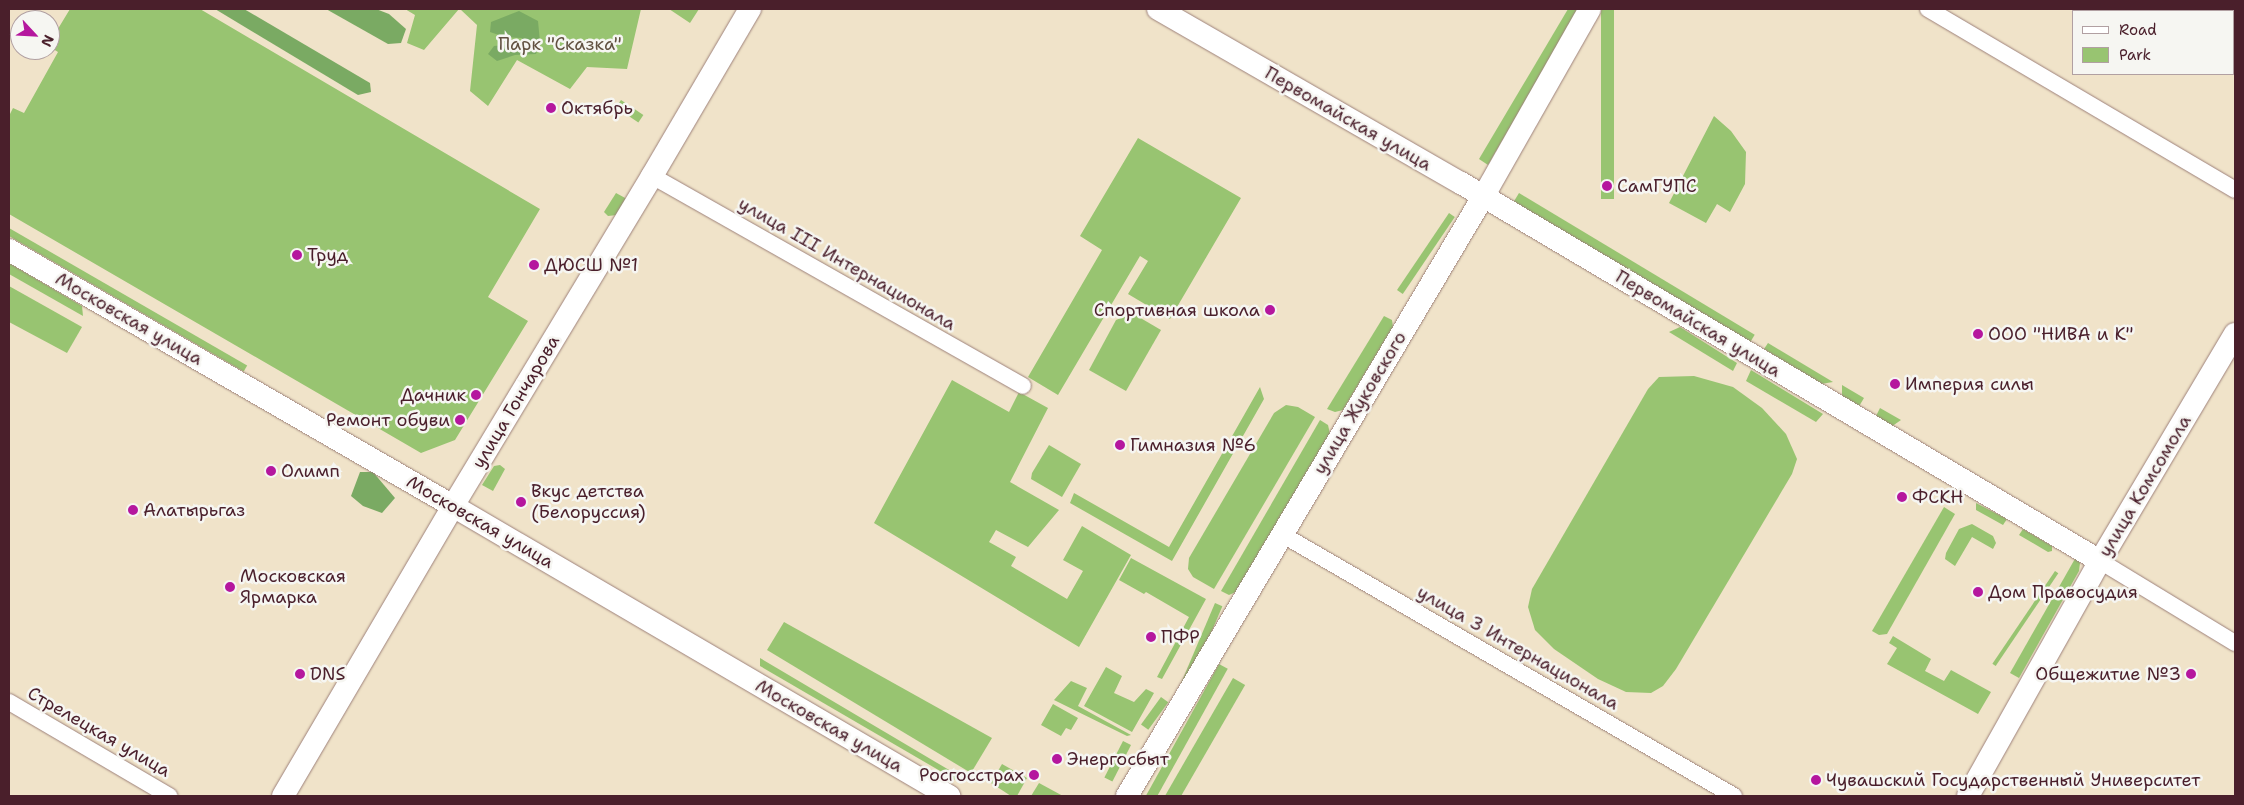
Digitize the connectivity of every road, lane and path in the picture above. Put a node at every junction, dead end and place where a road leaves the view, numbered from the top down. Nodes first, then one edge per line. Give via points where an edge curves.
1 (750, 9) edge
2 (1158, 9) edge
3 (1590, 9) edge
4 (1928, 9) edge
5 (652, 176) junction
6 (2235, 190) edge
7 (1483, 196) junction
8 (9, 250) edge
9 (2235, 334) edge
10 (1023, 386) dead end
11 (453, 506) junction
12 (1282, 535) junction
13 (2100, 561) junction
14 (2235, 643) edge
15 (9, 702) edge
16 (169, 796) edge
17 (283, 796) edge
18 (949, 796) edge
19 (1127, 796) edge
20 (1734, 796) edge
21 (1968, 796) edge

1 - 5 street, улица Гончарова
2 - 7 street, Первомайская улица
3 - 7 street, улица Жуковского
4 - 6 street
5 - 10 street, улица III Интернационала
5 - 11 street, улица Гончарова
7 - 12 street, улица Жуковского
7 - 13 street, Первомайская улица
8 - 11 street, Московская улица
9 - 13 street, улица Комсомола
11 - 17 street, улица Гончарова
11 - 18 street, Московская улица
12 - 19 street, улица Жуковского
12 - 20 street, улица 3 Интернационала
13 - 14 street, Первомайская улица
13 - 21 street, улица Комсомола
15 - 16 street, Стрелецкая улица

